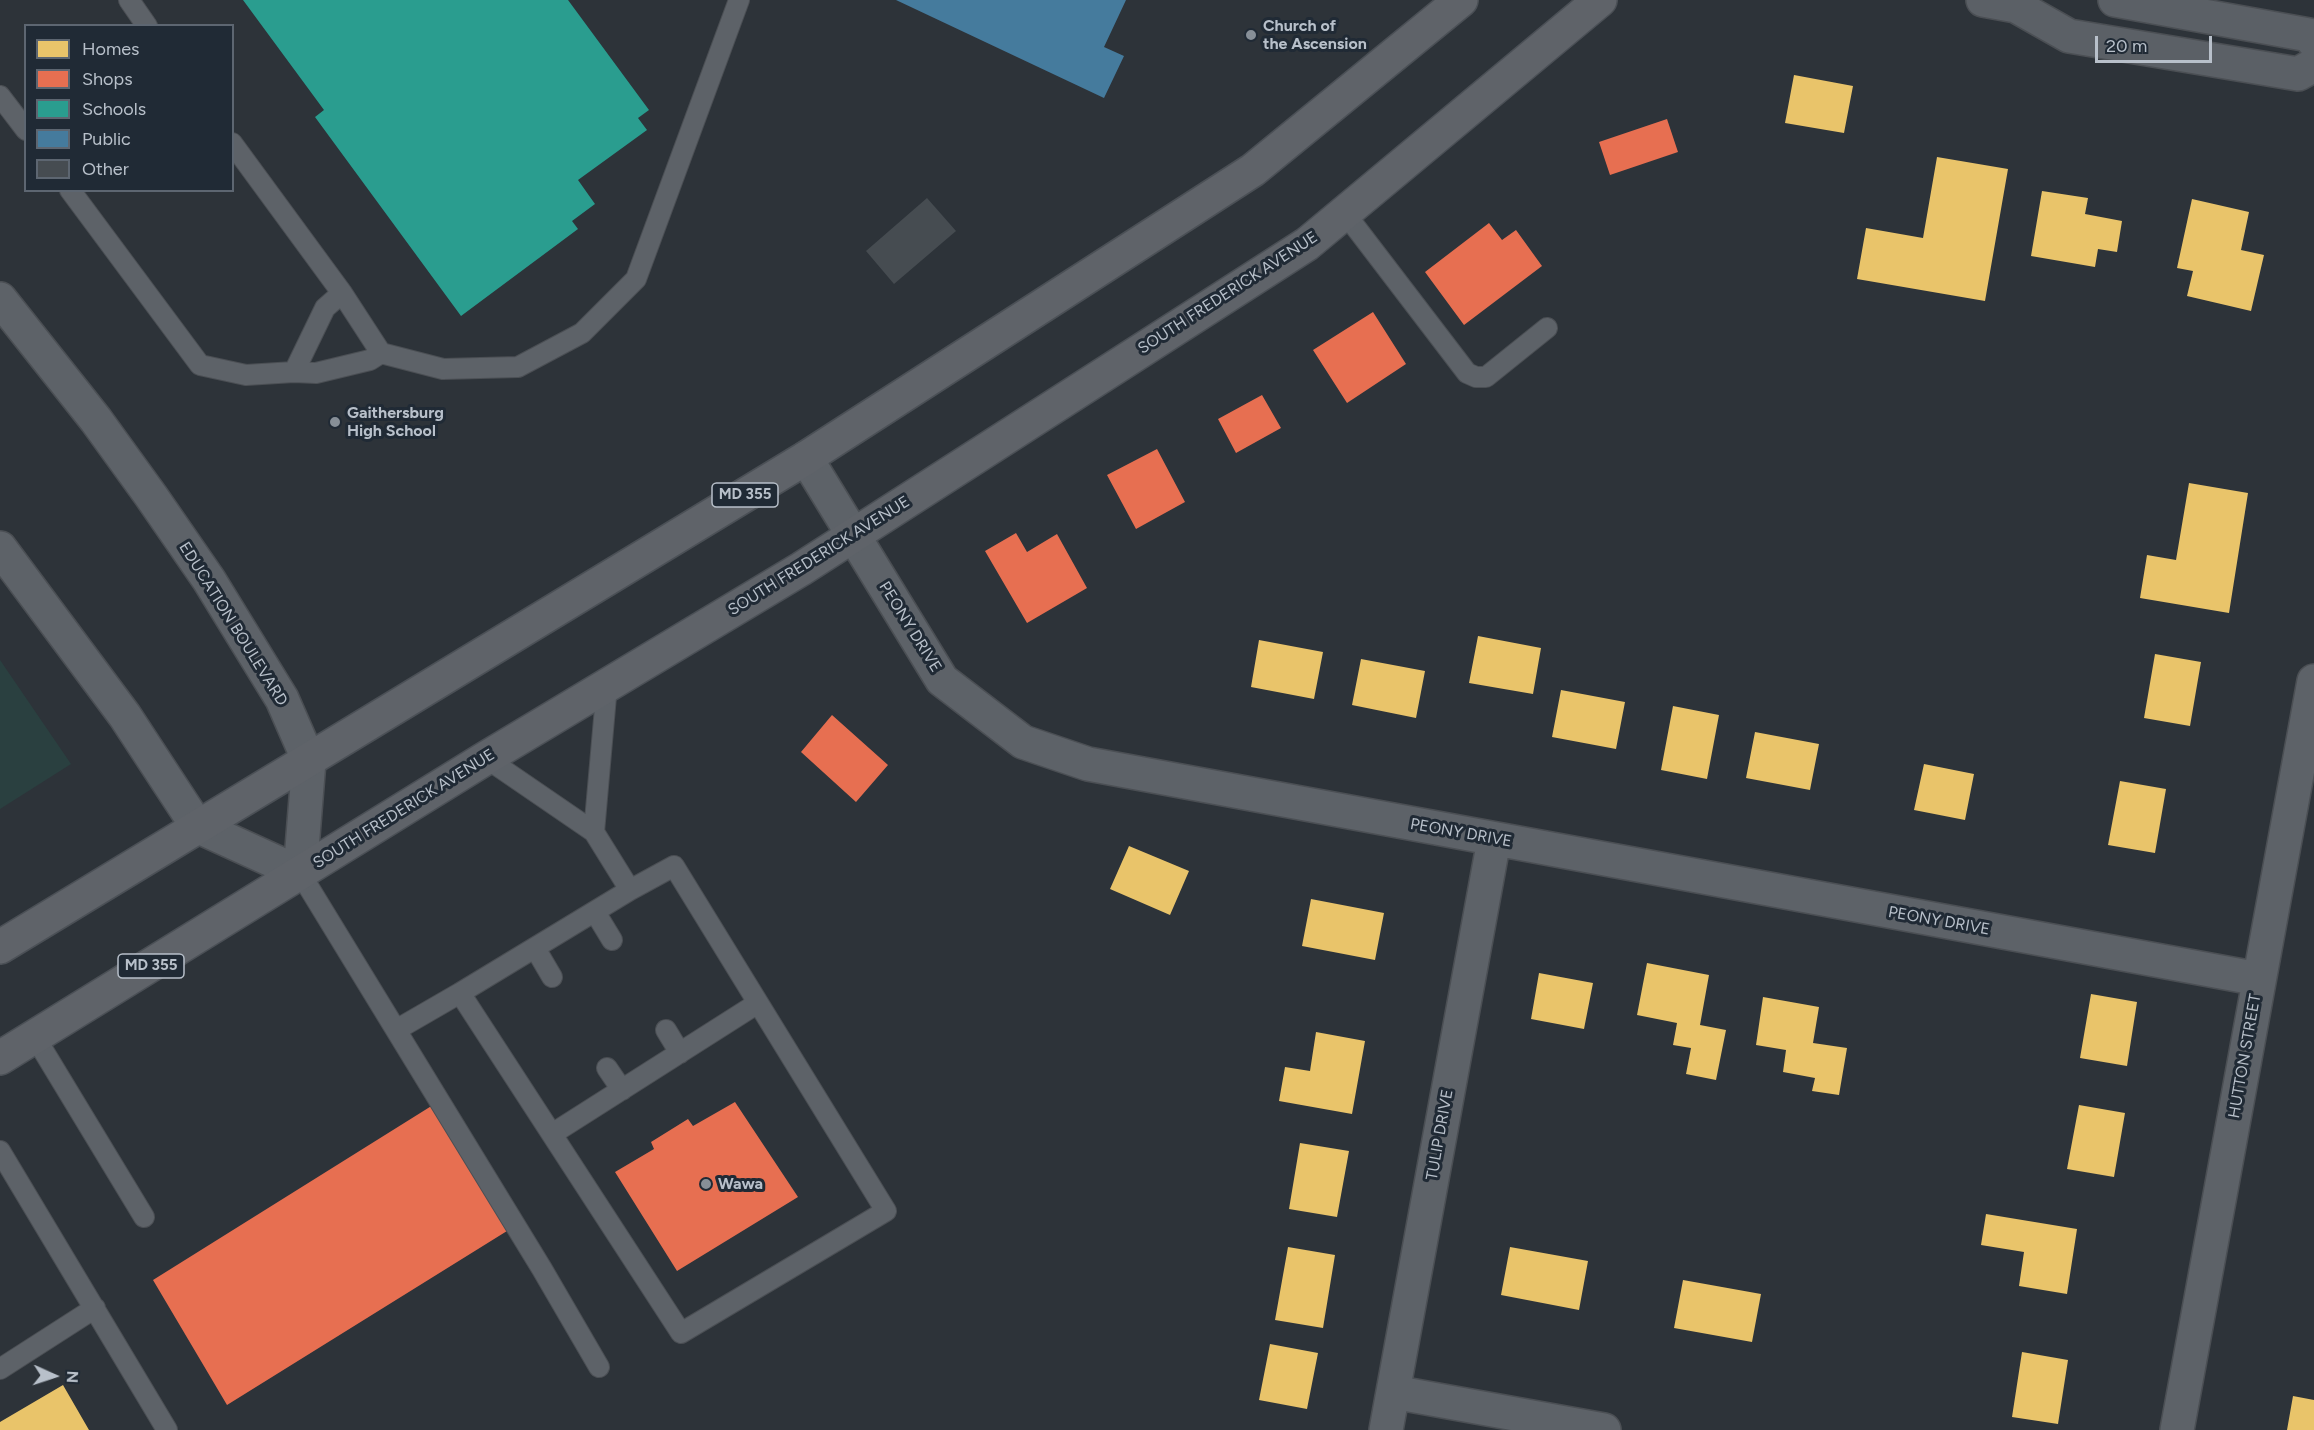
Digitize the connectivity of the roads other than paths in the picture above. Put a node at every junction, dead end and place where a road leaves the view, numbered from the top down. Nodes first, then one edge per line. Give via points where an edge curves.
1 (129, 0) edge
2 (739, 0) edge
3 (1461, 0) edge
4 (1600, 0) edge
5 (1983, 0) edge
6 (2047, 0) edge
7 (2115, 0) edge
8 (2016, 6) junction
9 (2180, 12) junction
10 (146, 24) edge
11 (2314, 42) edge
12 (2172, 53) junction
13 (2314, 65) edge
14 (0, 96) edge
15 (24, 127) edge
16 (234, 146) edge
17 (71, 192) edge
18 (1344, 212) junction
19 (342, 293) junction
20 (0, 299) edge
21 (1547, 328) dead end
22 (381, 353) junction
23 (294, 372) junction
24 (806, 458) junction
25 (854, 535) junction
26 (0, 548) edge
27 (2314, 681) edge
28 (607, 685) junction
29 (486, 758) junction
30 (309, 761) junction
31 (197, 826) junction
32 (594, 832) junction
33 (1494, 840) junction
34 (300, 873) junction
35 (630, 890) junction
36 (595, 912) junction
37 (612, 940) dead end
38 (0, 947) edge
39 (535, 948) junction
40 (552, 977) dead end
41 (2259, 979) junction
42 (460, 993) junction
43 (758, 1003) junction
44 (396, 1030) junction
45 (666, 1030) dead end
46 (35, 1037) junction
47 (680, 1053) junction
48 (0, 1058) edge
49 (607, 1068) dead end
50 (622, 1090) junction
51 (552, 1134) junction
52 (0, 1151) edge
53 (144, 1217) dead end
54 (95, 1308) junction
55 (599, 1366) dead end
56 (0, 1369) edge
57 (1393, 1392) junction
58 (167, 1430) edge
59 (1386, 1430) edge
60 (1604, 1430) edge
61 (2177, 1430) edge

1 - 10 lane
2 - 22 lane via 636,279 582,333 518,367 443,369
3 - 24 main road, MD 355 via 1253,170
4 - 18 main road, SOUTH FREDERICK AVENUE / MD 355
5 - 8 street
6 - 8 street
7 - 9 street
8 - 12 street via 2069,36
9 - 11 street via 2309,35
9 - 12 street
12 - 13 street via 2298,74
14 - 15 lane
16 - 19 lane
17 - 23 lane via 200,365 246,375
18 - 21 lane via 1467,373 1486,376
18 - 25 main road, SOUTH FREDERICK AVENUE / MD 355 via 1306,244
19 - 22 lane
19 - 23 lane via 325,308
20 - 30 street, EDUCATION BOULEVARD via 96,420 209,580 282,699
22 - 23 lane via 370,360 316,373
24 - 25 street, PEONY DRIVE
24 - 30 main road, MD 355
25 - 28 main road, SOUTH FREDERICK AVENUE / MD 355
25 - 33 street, PEONY DRIVE via 942,680 1023,742 1088,764
26 - 31 street via 125,716
27 - 41 street, HUTTON STREET
28 - 29 main road, SOUTH FREDERICK AVENUE / MD 355
28 - 32 lane
29 - 32 lane
29 - 34 main road, SOUTH FREDERICK AVENUE / MD 355
30 - 31 main road, MD 355
30 - 34 street, EDUCATION BOULEVARD
31 - 34 street
31 - 38 main road, MD 355
32 - 35 lane
33 - 41 street, PEONY DRIVE
33 - 57 street, TULIP DRIVE
34 - 44 lane
34 - 46 main road, SOUTH FREDERICK AVENUE / MD 355
35 - 36 lane
35 - 43 lane via 674,866
36 - 37 lane
36 - 39 lane
39 - 40 lane
39 - 42 lane
41 - 61 street, HUTTON STREET
42 - 44 lane
42 - 51 lane
43 - 47 lane
43 - 51 lane via 886,1211 681,1333
44 - 55 lane
45 - 47 lane
46 - 48 main road, SOUTH FREDERICK AVENUE / MD 355
46 - 53 lane
47 - 50 lane
49 - 50 lane
50 - 51 lane
52 - 54 lane
54 - 56 lane
54 - 58 lane
57 - 59 street, TULIP DRIVE
57 - 60 street

